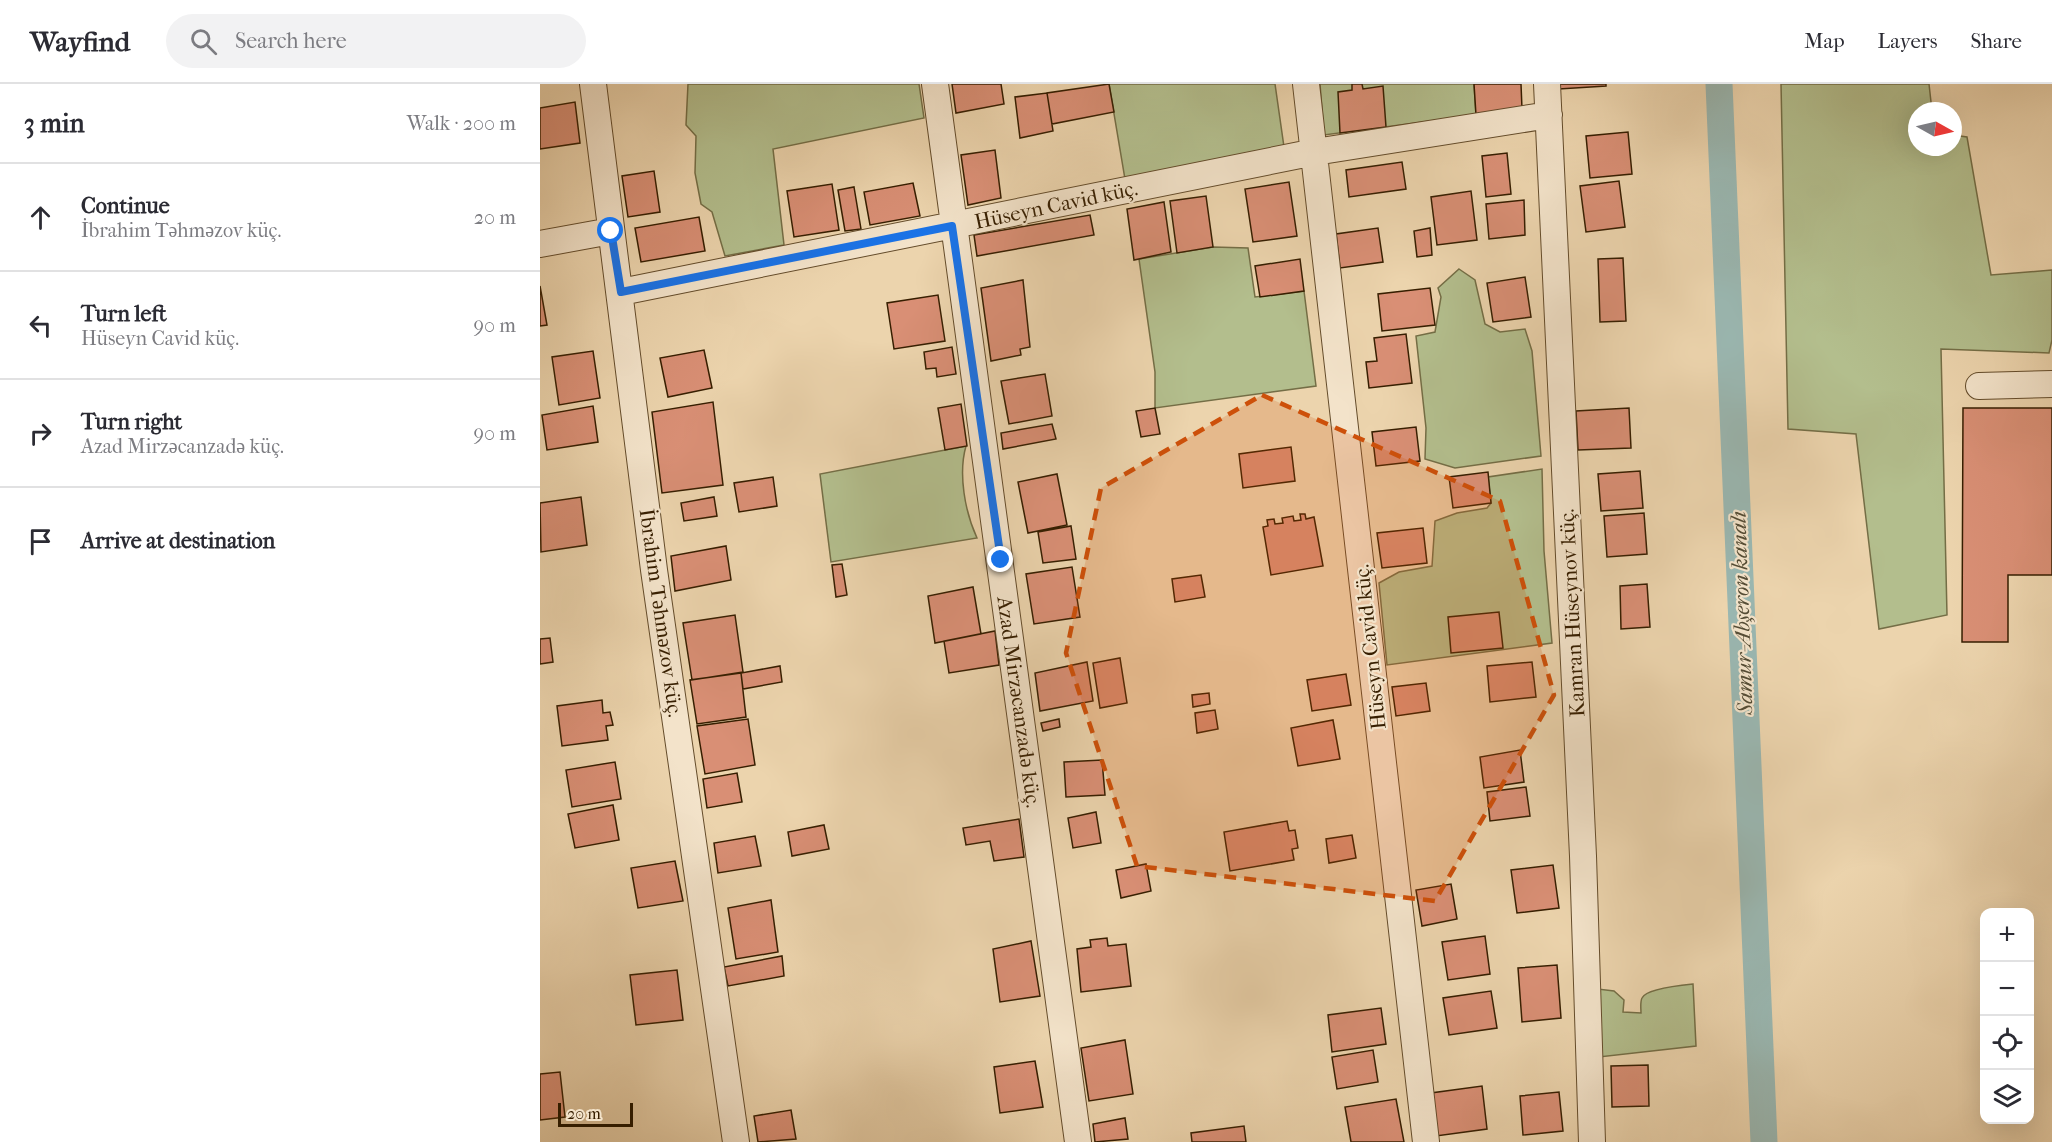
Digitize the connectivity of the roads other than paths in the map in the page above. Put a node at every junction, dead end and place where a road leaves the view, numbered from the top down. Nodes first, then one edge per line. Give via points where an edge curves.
1 (593, 84) edge
2 (935, 84) edge
3 (1306, 84) edge
4 (1547, 84) edge
5 (1549, 114) junction
6 (1315, 152) junction
7 (952, 226) junction
8 (611, 231) junction
9 (540, 244) edge
10 (621, 292) junction
11 (2052, 384) edge
12 (1979, 386) dead end
13 (736, 1142) edge
14 (1078, 1142) edge
15 (1426, 1142) edge
16 (1592, 1142) edge

1 - 8 street, İbrahim Təhməzov küç.
2 - 7 street, Azad Mirzəcanzadə küç.
3 - 6 street, Hüseyn Cavid küç.
4 - 5 street, Kamran Hüseynov küç.
5 - 6 street, Hüseyn Cavid küç.
5 - 16 street, Kamran Hüseynov küç.
6 - 7 street, Hüseyn Cavid küç.
6 - 15 street, Hüseyn Cavid küç.
7 - 10 street, Hüseyn Cavid küç.
7 - 14 street, Azad Mirzəcanzadə küç. via 1001,560
8 - 9 street
8 - 10 street, İbrahim Təhməzov küç.
10 - 13 street, İbrahim Təhməzov küç. via 654,570
11 - 12 street

